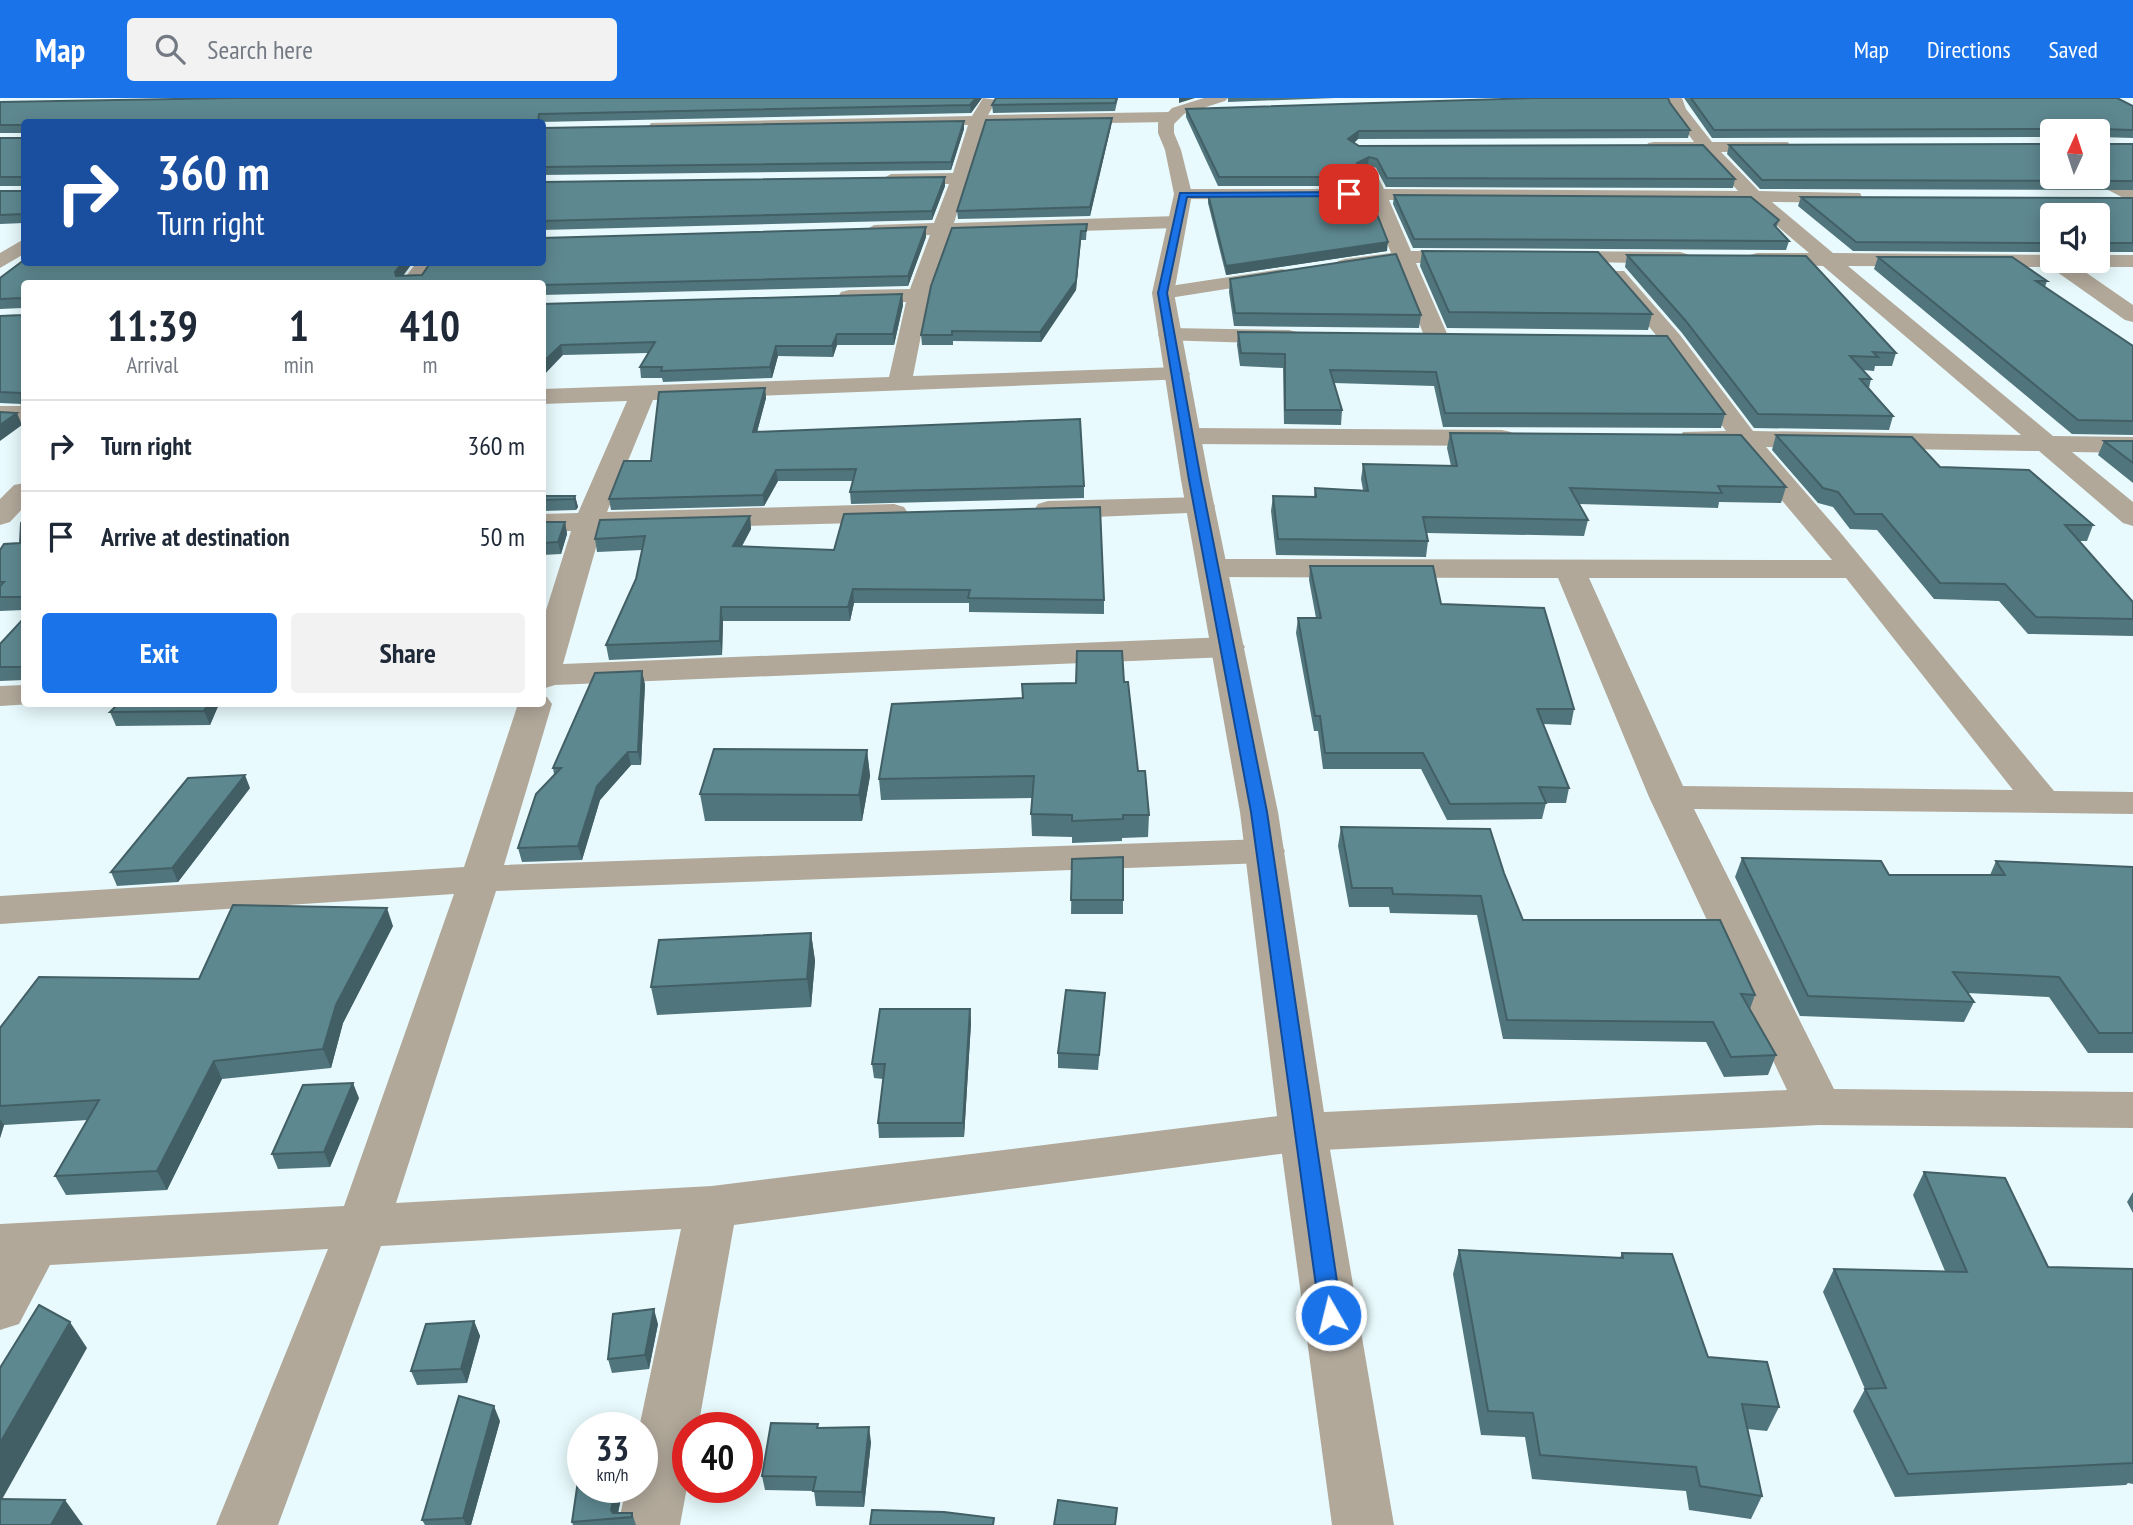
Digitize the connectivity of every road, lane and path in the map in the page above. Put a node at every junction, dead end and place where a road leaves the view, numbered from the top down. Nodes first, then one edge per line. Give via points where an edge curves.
1 (990, 98) edge
2 (1674, 98) edge
3 (1226, 104) edge
4 (1174, 114) junction
5 (856, 116) junction
6 (977, 121) junction
7 (638, 127) edge
8 (851, 145) edge
9 (1805, 146) edge
10 (1638, 147) edge
11 (1707, 147) junction
12 (1362, 159) edge
13 (1480, 176) edge
14 (960, 178) junction
15 (870, 179) edge
16 (2110, 185) edge
17 (1376, 194) junction
18 (1493, 194) junction
19 (1754, 196) junction
20 (1871, 197) edge
21 (2094, 198) edge
22 (2133, 198) edge
23 (1180, 208) junction
24 (942, 230) junction
25 (860, 232) edge
26 (1403, 257) junction
27 (1496, 257) edge
28 (1536, 257) edge
29 (1602, 258) junction
30 (1695, 258) edge
31 (1735, 258) edge
32 (1828, 259) junction
33 (2040, 261) edge
34 (2110, 261) edge
35 (2133, 261) edge
36 (425, 266) edge
37 (1324, 268) edge
38 (1297, 272) edge
39 (2072, 273) edge
40 (413, 280) edge
41 (1163, 293) junction
42 (918, 295) junction
43 (821, 298) edge
44 (2133, 315) edge
45 (1169, 335) junction
46 (1317, 337) edge
47 (1410, 338) edge
48 (1437, 338) junction
49 (1465, 338) edge
50 (1644, 340) edge
51 (1672, 340) junction
52 (1178, 374) junction
53 (898, 385) junction
54 (643, 394) junction
55 (546, 397) edge
56 (0, 414) edge
57 (21, 414) edge
58 (1189, 436) junction
59 (1523, 438) edge
60 (1662, 438) edge
61 (1745, 439) junction
62 (2049, 444) junction
63 (2133, 446) edge
64 (21, 494) edge
65 (1200, 506) junction
66 (1020, 510) edge
67 (923, 513) edge
68 (0, 516) edge
69 (2133, 517) edge
70 (589, 521) junction
71 (546, 523) edge
72 (1212, 568) junction
73 (1569, 568) junction
74 (1853, 569) junction
75 (1228, 647) junction
76 (546, 666) edge
77 (546, 683) edge
78 (21, 695) edge
79 (0, 696) edge
80 (534, 707) edge
81 (1668, 797) junction
82 (2042, 802) junction
83 (2133, 803) edge
84 (1265, 851) junction
85 (480, 879) junction
86 (0, 909) edge
87 (1819, 1108) junction
88 (2133, 1110) edge
89 (1303, 1132) junction
90 (712, 1207) junction
91 (363, 1226) junction
92 (17, 1245) edge
93 (0, 1307) edge
94 (247, 1525) edge
95 (649, 1525) edge
96 (1363, 1525) edge

1 - 6 street
2 - 11 street
3 - 4 street
4 - 6 street
4 - 23 street via 1166,133 1173,150
5 - 6 street
5 - 7 street
5 - 8 street
6 - 14 street
9 - 11 street
10 - 11 street
11 - 19 street
12 - 17 street
13 - 18 street
14 - 15 street
14 - 24 street
16 - 22 street
17 - 18 street
17 - 23 street
17 - 26 street
18 - 19 street
19 - 20 street
19 - 32 street
21 - 22 street
23 - 24 street
23 - 41 street
24 - 25 street
24 - 42 street
26 - 27 street
26 - 37 street
26 - 48 street
28 - 29 street
29 - 30 street
29 - 51 street
31 - 32 street
32 - 33 street
32 - 62 street
34 - 35 street
36 - 40 street
38 - 41 street
39 - 44 street
41 - 45 street
42 - 43 street
42 - 53 street
45 - 46 street
45 - 52 street
47 - 48 street
48 - 49 street
50 - 51 street
51 - 61 street
52 - 53 street
52 - 58 street
53 - 54 street
54 - 55 street
54 - 70 street
56 - 57 street
58 - 59 street
58 - 65 street
60 - 61 street
61 - 62 street
61 - 74 street
62 - 63 street
62 - 69 street
64 - 68 street
65 - 66 street
65 - 72 street
67 - 70 street
70 - 71 street
70 - 76 street
72 - 73 street
72 - 75 street
73 - 74 street
73 - 81 street
74 - 82 street
75 - 77 street
75 - 84 street
78 - 79 street
80 - 85 street
81 - 82 street
81 - 87 street
82 - 83 street
84 - 85 street
84 - 89 street
85 - 86 street
85 - 91 street
87 - 88 street
87 - 89 street
89 - 90 street
89 - 96 street
90 - 91 street
90 - 95 street
91 - 92 street
91 - 94 street
92 - 93 street

